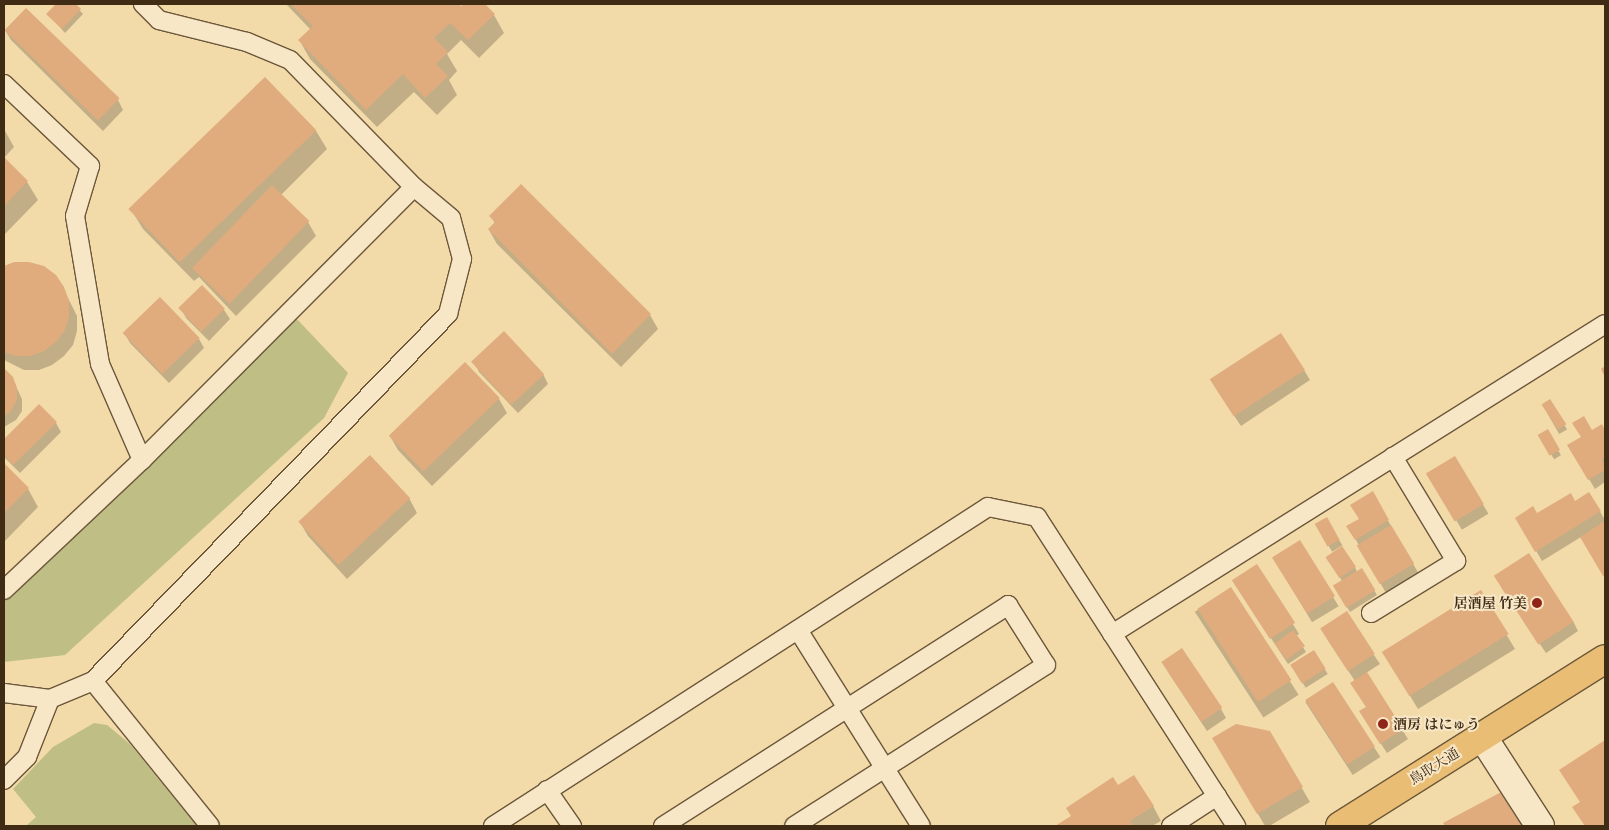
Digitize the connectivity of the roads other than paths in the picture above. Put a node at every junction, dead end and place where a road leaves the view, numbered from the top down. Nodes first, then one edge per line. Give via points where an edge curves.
1 (143, 4) edge
2 (4, 84) edge
3 (414, 187) junction
4 (1605, 324) edge
5 (1393, 458) junction
6 (142, 460) junction
7 (4, 590) edge
8 (1371, 613) dead end
9 (798, 630) junction
10 (1112, 634) junction
11 (1605, 658) edge
12 (93, 681) junction
13 (4, 693) edge
14 (50, 699) junction
15 (847, 708) junction
16 (1482, 736) junction
17 (884, 768) junction
18 (4, 780) edge
19 (548, 790) junction
20 (1217, 796) junction
21 (210, 826) edge
22 (493, 826) edge
23 (572, 826) edge
24 (663, 826) edge
25 (794, 826) edge
26 (920, 826) edge
27 (1171, 826) edge
28 (1236, 826) edge
29 (1340, 826) edge
30 (1540, 826) edge

1 - 3 lane via 159,20 247,42 290,60
2 - 6 lane via 90,166 75,216 100,364
3 - 6 lane
3 - 12 lane via 451,218 462,259 448,314
4 - 5 lane
5 - 8 lane via 1456,561
5 - 10 lane
6 - 7 lane
9 - 10 lane via 988,508 1037,517
9 - 15 lane
9 - 19 lane
10 - 20 lane
11 - 16 highway, 鳥取大通
12 - 14 lane
12 - 21 lane
13 - 14 lane
14 - 18 lane via 27,756
15 - 17 lane
15 - 17 lane via 1008,605 1046,665
15 - 24 lane
16 - 29 highway, 鳥取大通
16 - 30 street
17 - 25 lane
17 - 26 lane
19 - 22 lane
19 - 23 lane
20 - 27 lane
20 - 28 lane

